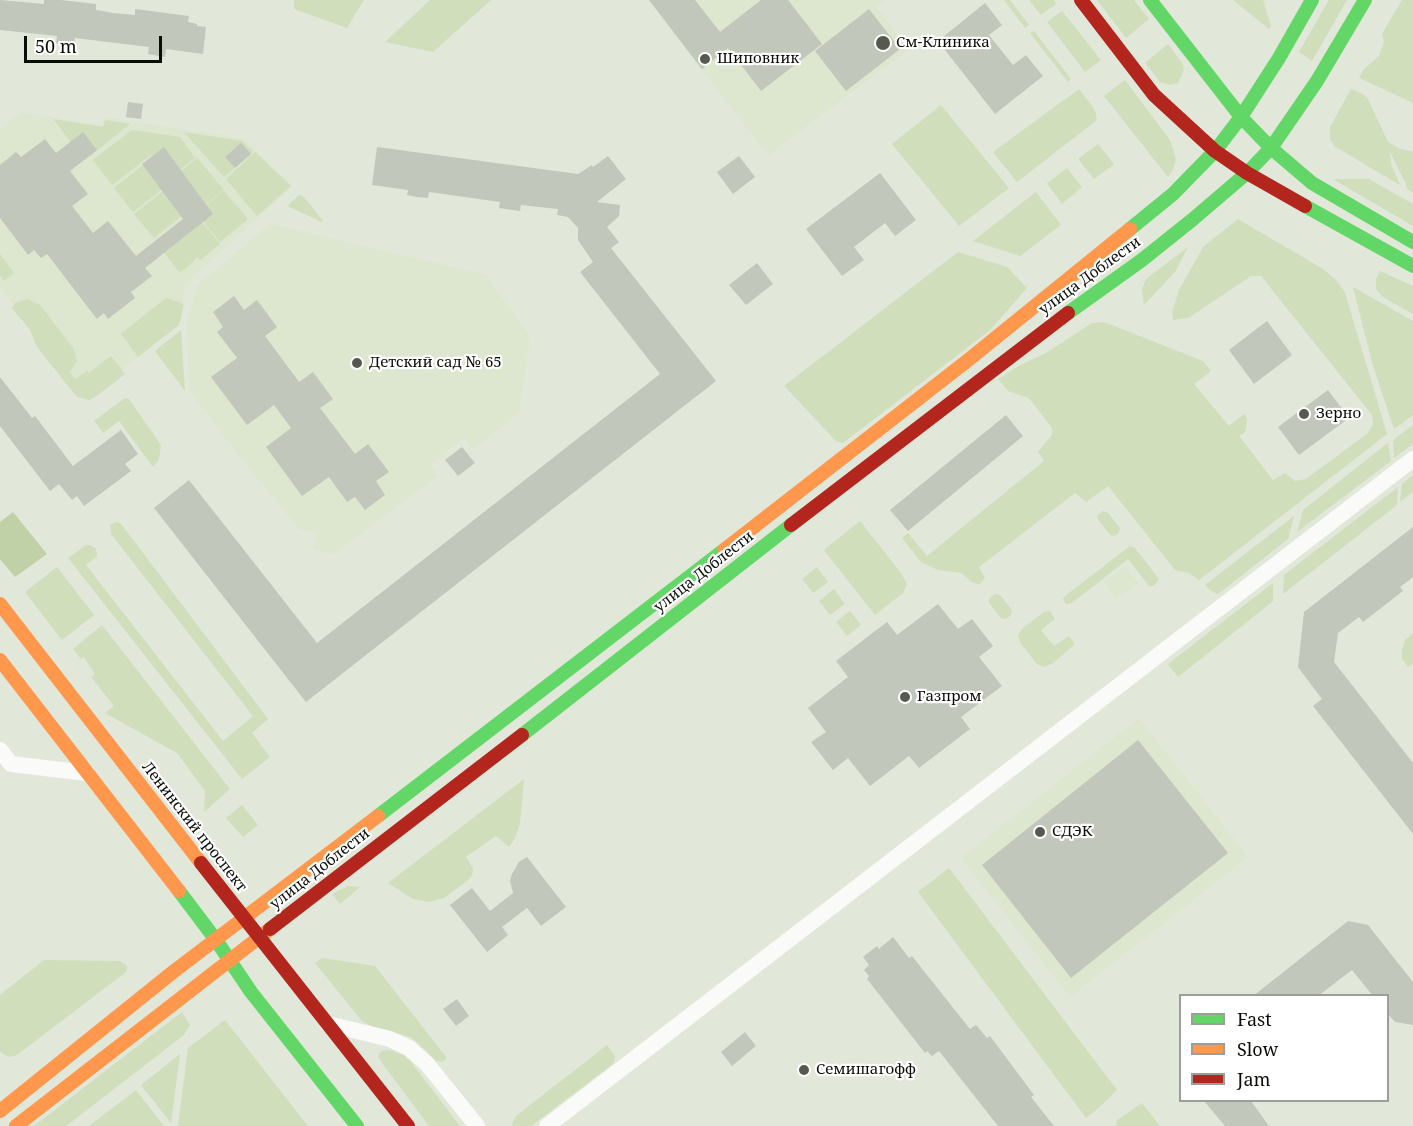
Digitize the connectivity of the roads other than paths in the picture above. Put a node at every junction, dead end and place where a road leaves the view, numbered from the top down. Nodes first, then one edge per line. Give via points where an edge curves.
1 (1082, 0) edge
2 (1150, 0) edge
3 (1312, 0) edge
4 (1365, 0) edge
5 (1241, 117) junction
6 (1272, 148) junction
7 (1215, 151) junction
8 (1247, 173) junction
9 (1413, 242) edge
10 (1413, 266) edge
11 (1413, 459) edge
12 (0, 604) edge
13 (0, 660) edge
14 (0, 750) edge
15 (87, 772) junction
16 (244, 920) junction
17 (259, 937) junction
18 (216, 940) junction
19 (229, 961) junction
20 (328, 1024) junction
21 (0, 1111) edge
22 (16, 1126) edge
23 (357, 1126) edge
24 (408, 1126) edge
25 (477, 1126) edge
26 (547, 1126) edge

1 - 7 main road via 1154,95
2 - 5 main road
3 - 5 main road, улица Доблести
4 - 6 main road, улица Доблести
5 - 6 main road
5 - 7 main road, улица Доблести
6 - 8 main road, улица Доблести
6 - 9 main road via 1312,183
7 - 8 main road
7 - 16 main road, улица Доблести via 1173,194 967,361
8 - 10 main road
8 - 17 main road, улица Доблести via 1142,260 854,475
11 - 26 street
12 - 16 main road, Ленинский проспект
13 - 15 main road
14 - 15 street via 11,764
15 - 18 main road
16 - 17 main road, Ленинский проспект
16 - 18 main road, улица Доблести
17 - 19 main road, улица Доблести
17 - 20 main road, Ленинский проспект
18 - 19 main road
18 - 21 main road, улица Доблести
19 - 22 main road, улица Доблести
19 - 23 main road
20 - 24 main road, Ленинский проспект
20 - 25 street via 390,1039 409,1048 427,1064

